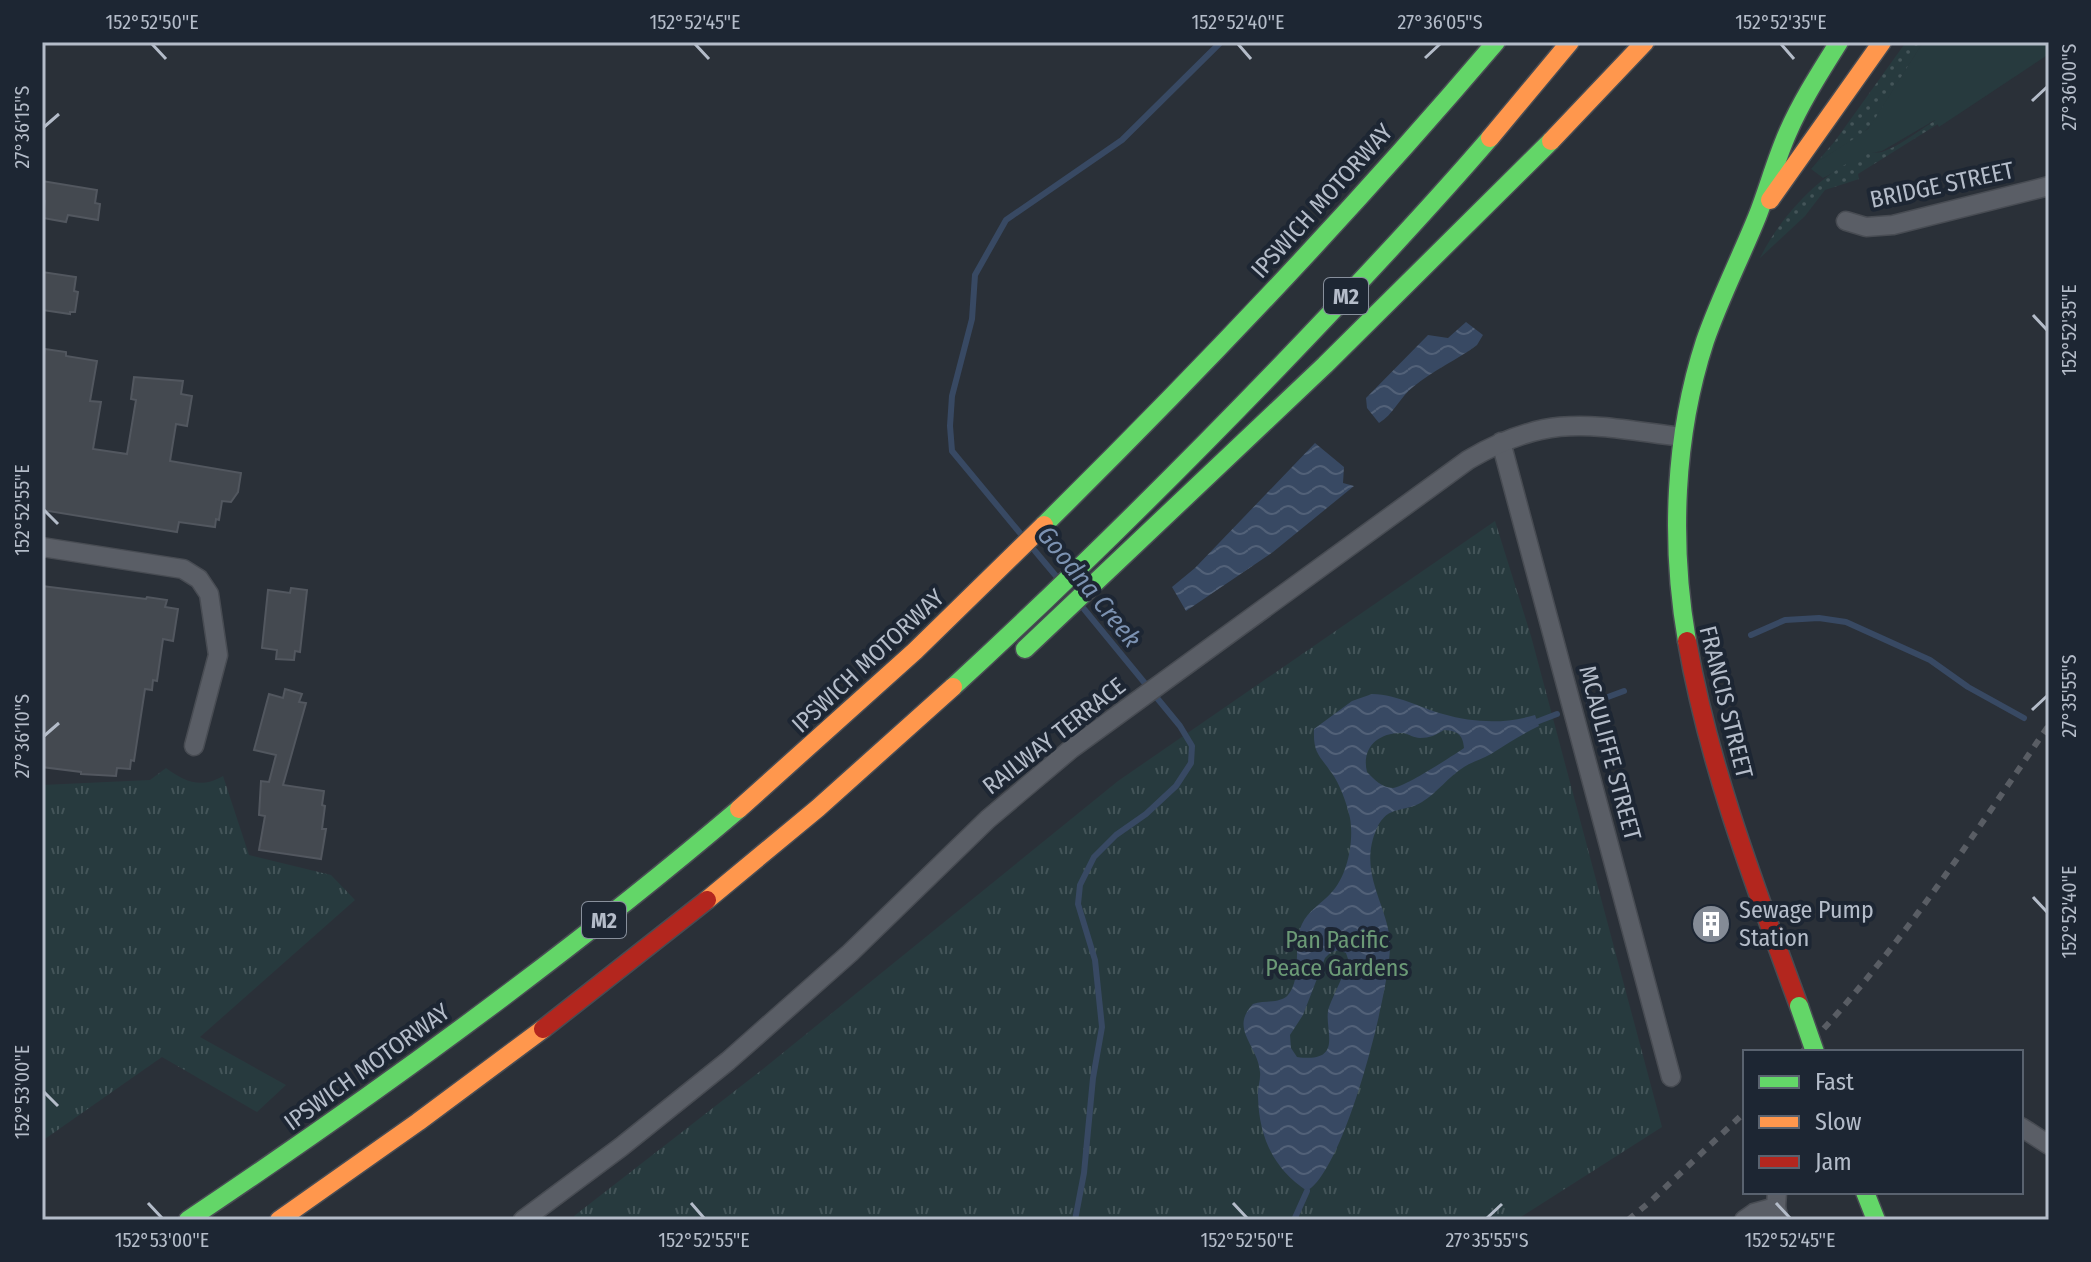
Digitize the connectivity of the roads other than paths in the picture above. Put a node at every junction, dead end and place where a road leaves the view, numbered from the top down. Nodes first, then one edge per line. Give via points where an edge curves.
1 (1496, 42) edge
2 (1570, 42) edge
3 (1645, 42) edge
4 (1839, 42) edge
5 (1882, 42) edge
6 (2049, 186) edge
7 (1756, 218) junction
8 (1846, 221) dead end
9 (1682, 437) junction
10 (1501, 442) junction
11 (42, 547) edge
12 (984, 657) junction
13 (194, 746) dead end
14 (1814, 1050) edge
15 (1671, 1077) dead end
16 (2023, 1128) edge
17 (2049, 1145) edge
18 (1866, 1194) edge
19 (1777, 1206) edge
20 (188, 1220) edge
21 (279, 1220) edge
22 (523, 1220) edge
23 (1744, 1220) edge
24 (1876, 1220) edge

1 - 20 main road, IPSWICH MOTORWAY / M2 via 1307,255 1149,422 990,581 811,746 626,903 401,1074
2 - 12 main road, M2 via 1470,161 1282,364
3 - 12 main road via 1459,235 1123,558 1023,651
4 - 7 main road, FRANCIS STREET via 1789,131
5 - 7 main road, FRANCIS STREET
6 - 8 street, BRIDGE STREET via 1879,228
7 - 9 main road, FRANCIS STREET via 1715,312
9 - 10 street, RAILWAY TERRACE via 1581,424
9 - 14 main road, FRANCIS STREET, bridge via 1676,558 1688,665 1713,758
10 - 15 street, MCAULIFFE STREET
10 - 22 street, RAILWAY TERRACE via 1468,460 1071,749 988,819 850,953 728,1061
11 - 13 street via 183,569 199,579 209,594 218,655
12 - 21 main road, M2 via 822,804 666,934 447,1103
16 - 17 street
18 - 24 main road
19 - 23 street

